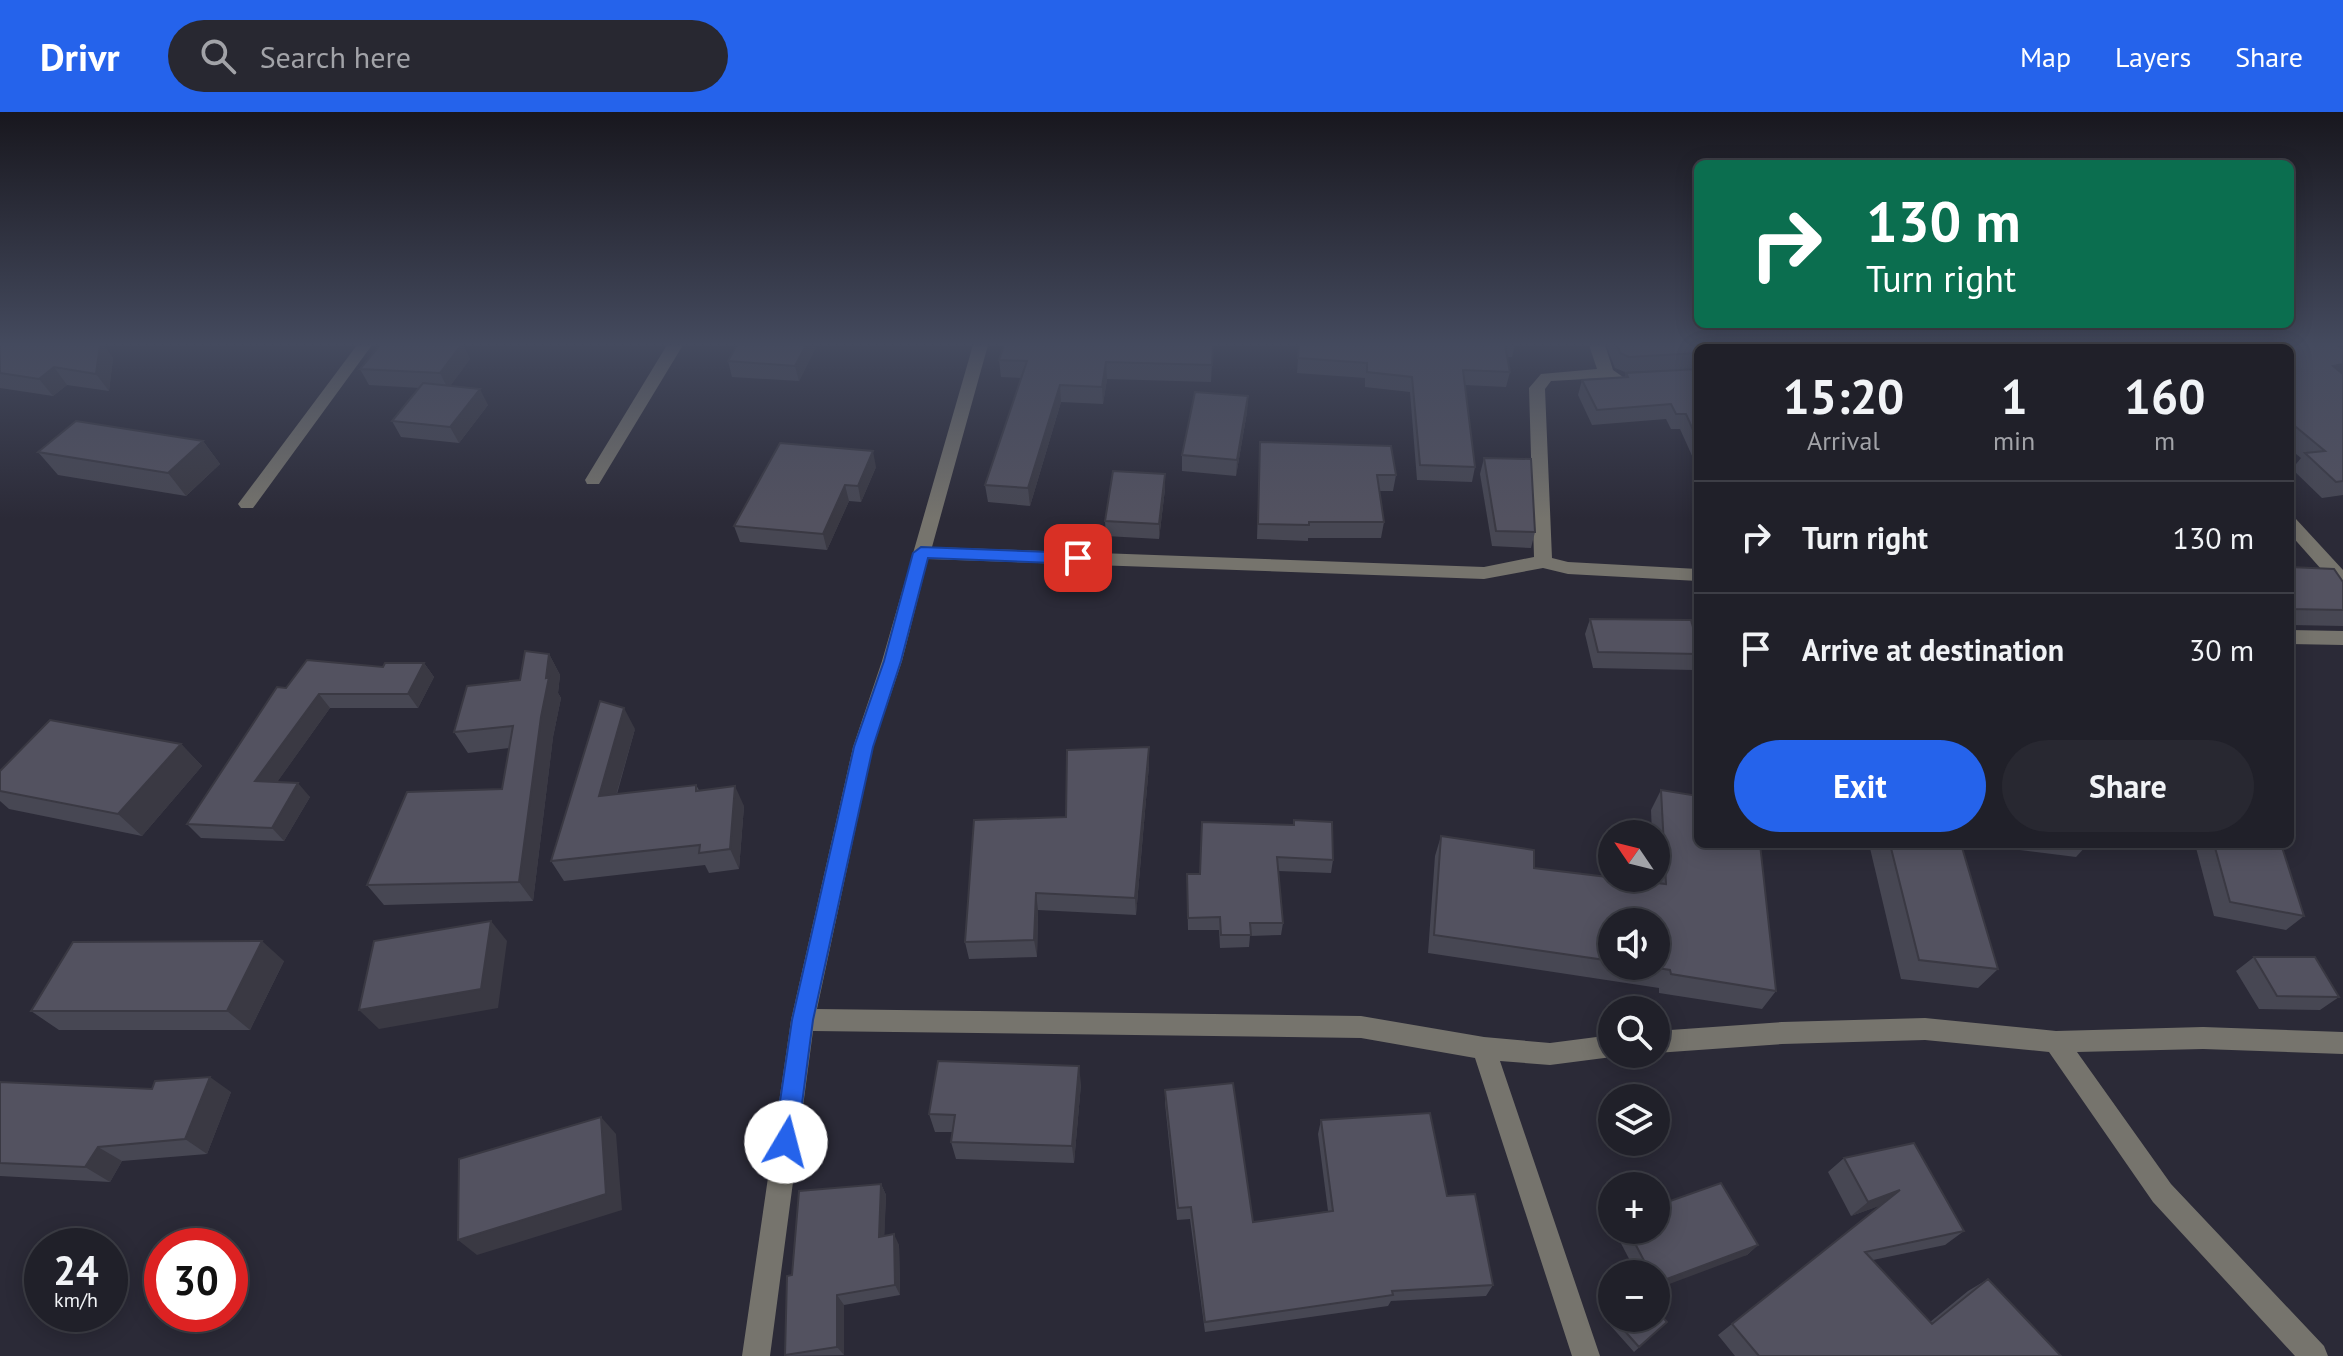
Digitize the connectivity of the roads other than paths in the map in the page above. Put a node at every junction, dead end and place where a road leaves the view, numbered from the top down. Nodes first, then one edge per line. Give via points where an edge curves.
1 (321, 403) edge
2 (640, 403) edge
3 (964, 403) edge
4 (1538, 403) edge
5 (593, 480) dead end
6 (247, 504) dead end
7 (2294, 527) edge
8 (921, 553) junction
9 (1543, 562) junction
10 (1694, 575) edge
11 (2343, 582) edge
12 (2294, 637) edge
13 (2343, 638) edge
14 (803, 1020) junction
15 (1670, 1041) edge
16 (2056, 1042) junction
17 (2343, 1043) edge
18 (1484, 1048) junction
19 (1598, 1048) edge
20 (756, 1356) edge
21 (1586, 1356) edge
22 (2314, 1356) edge

1 - 6 street
2 - 5 street
3 - 8 street
4 - 9 street
7 - 11 street
8 - 9 street via 1484,573
8 - 14 street via 863,747
9 - 10 street
12 - 13 street
14 - 18 street via 1361,1027
14 - 20 street
15 - 16 street via 1925,1029
16 - 17 street via 2203,1038
16 - 22 street via 2162,1193
18 - 19 street via 1550,1054
18 - 21 street

